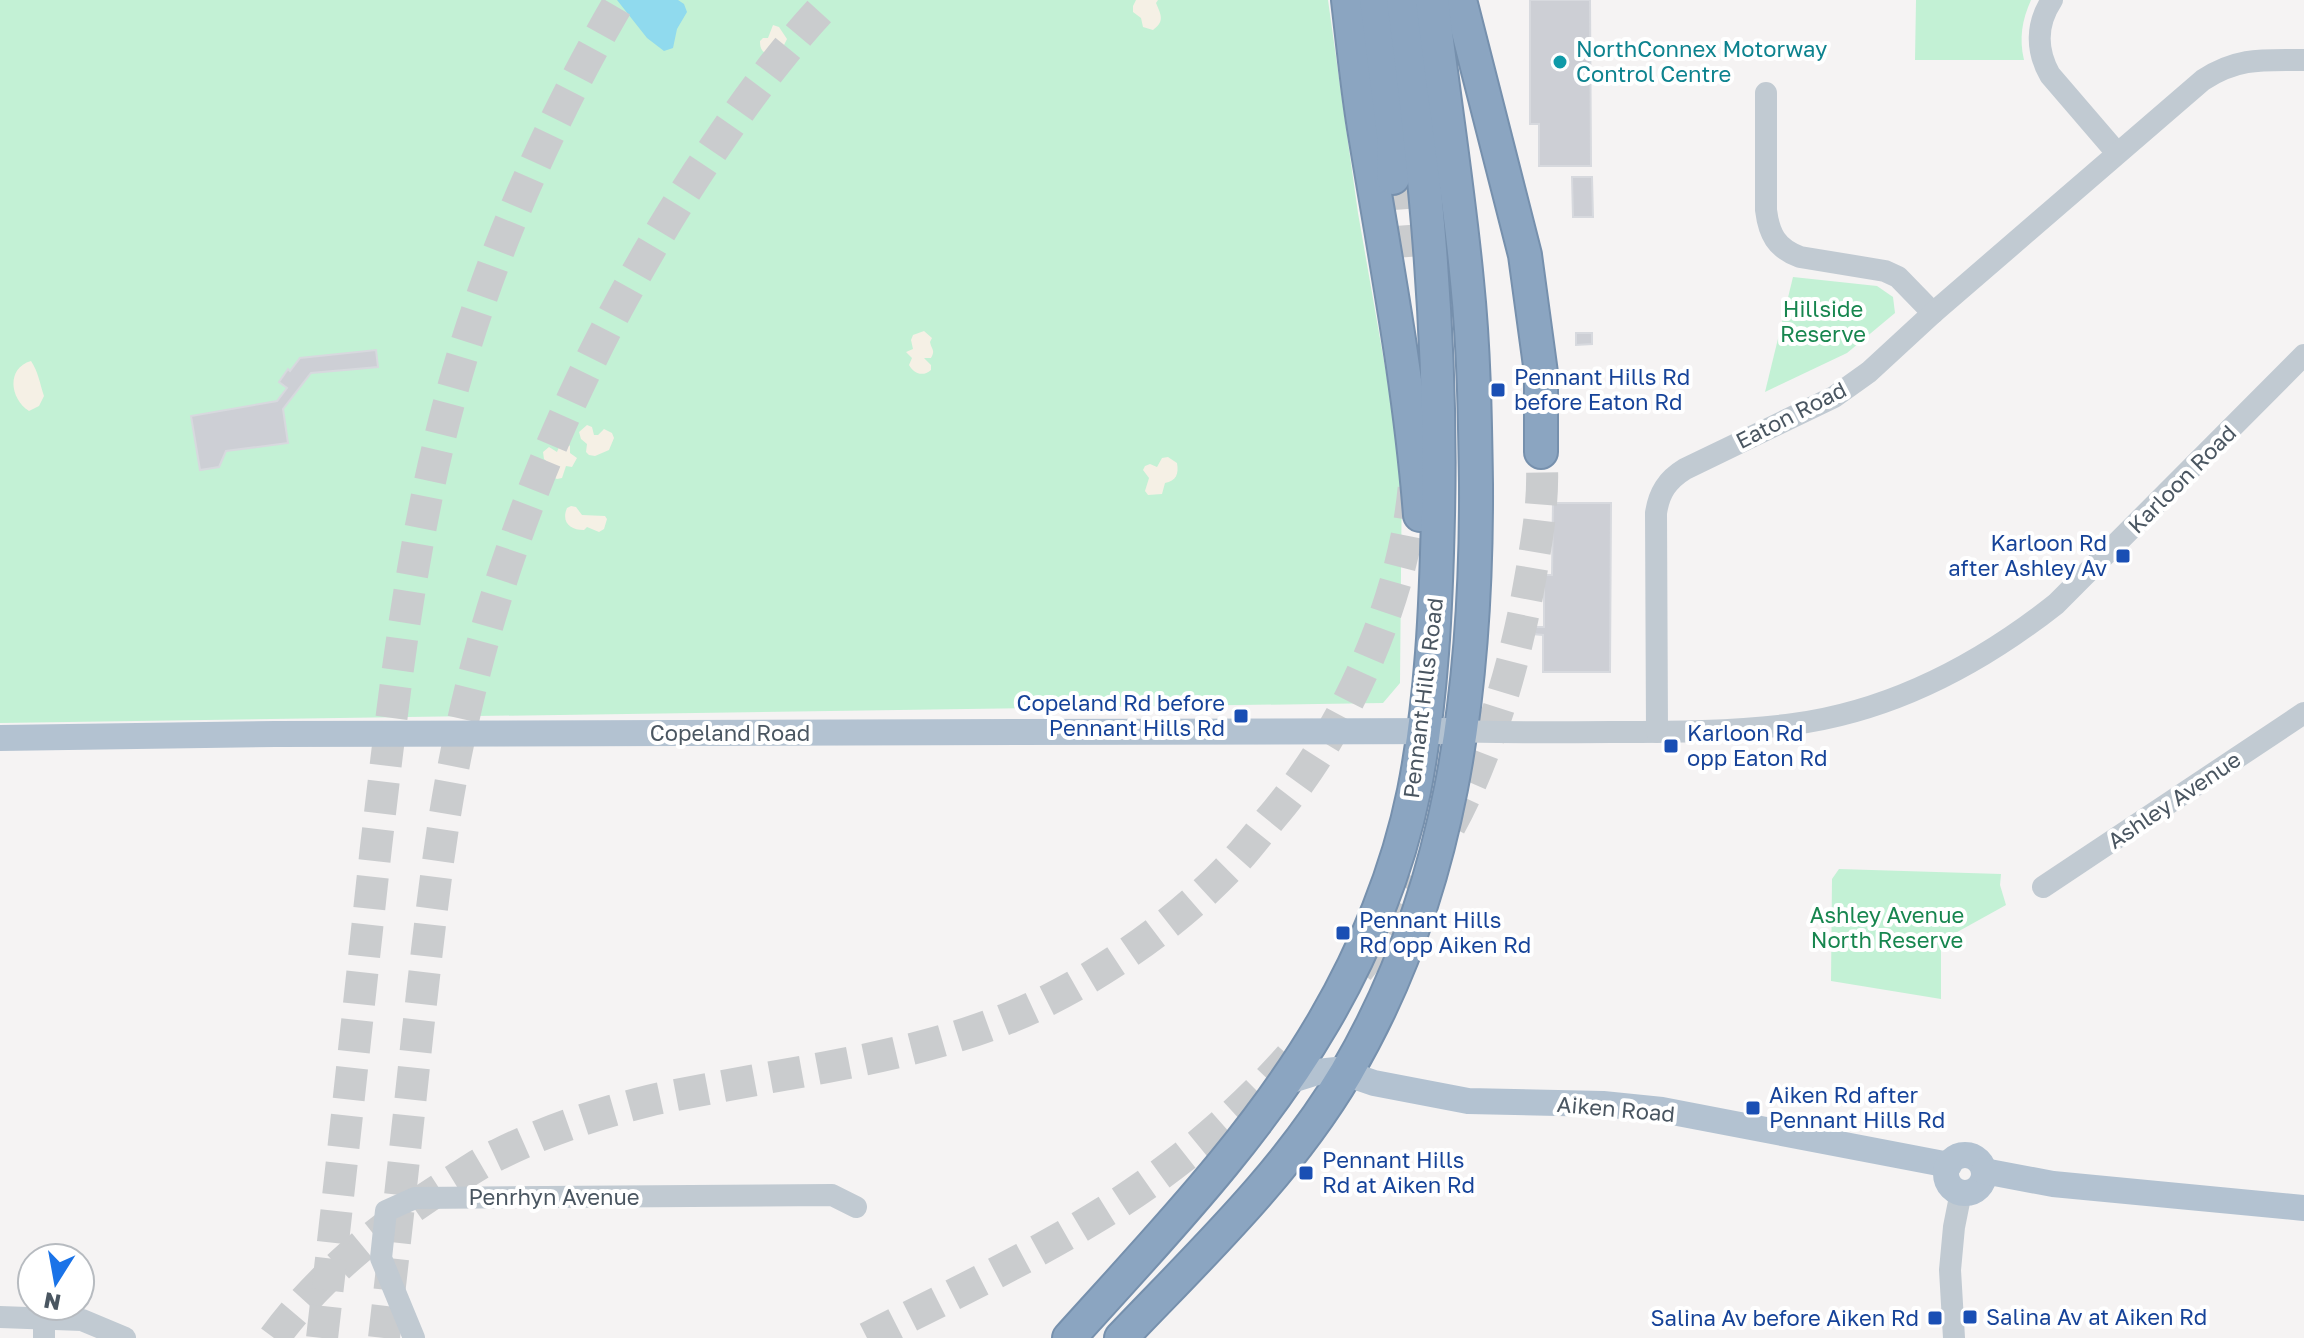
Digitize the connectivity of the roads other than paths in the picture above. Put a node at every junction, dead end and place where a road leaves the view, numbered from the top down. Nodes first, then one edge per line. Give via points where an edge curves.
1 (1348, 0) edge
2 (1376, 0) edge
3 (1403, 0) edge
4 (1432, 0) edge
5 (1460, 0) edge
6 (2052, 0) edge
7 (2304, 60) edge
8 (1766, 93) dead end
9 (2117, 153) junction
10 (1393, 178) tunnel mouth
11 (1933, 313) junction
12 (2304, 355) edge
13 (1541, 452) tunnel mouth
14 (1433, 654) junction
15 (2304, 713) edge
16 (1422, 731) junction
17 (1460, 731) junction
18 (1657, 732) junction
19 (0, 738) edge
20 (2043, 887) dead end
21 (1347, 1072) junction
22 (1285, 1082) junction
23 (1949, 1165) junction
24 (1984, 1171) junction
25 (1961, 1192) junction
26 (856, 1207) dead end
27 (2304, 1208) edge
28 (0, 1317) edge
29 (44, 1328) edge
30 (125, 1338) edge
31 (414, 1338) edge
32 (1069, 1338) edge
33 (1121, 1338) edge
34 (1954, 1338) edge

1 - 14 highway via 1413,434
2 - 10 highway via 1394,142
3 - 14 highway, Pennant Hills Road via 1434,298 1440,429
4 - 17 highway, Pennant Hills Road via 1475,387 1474,595
5 - 13 highway via 1525,255 1541,373
6 - 9 street via 2039,33 2043,63
7 - 9 street, Eaton Road via 2250,61 2217,71
8 - 11 street via 1766,210 1774,240 1800,257 1885,271 1898,277
9 - 11 street, Eaton Road
11 - 18 street, Eaton Road via 1834,397 1685,469 1661,492 1656,513
12 - 18 street, Karloon Road via 2056,604 1966,666 1920,688 1832,717 1752,728
14 - 16 highway, Pennant Hills Road
15 - 20 street, Ashley Avenue
16 - 17 main road, Copeland Road
16 - 19 main road, Copeland Road
16 - 22 highway, Pennant Hills Road via 1413,794 1394,865 1364,942 1325,1020
17 - 18 street
17 - 21 highway, Pennant Hills Road via 1445,822 1425,897
21 - 22 main road, Aiken Road via 1317,1072
21 - 23 main road, Aiken Road via 1374,1083 1468,1101 1662,1110
21 - 33 highway, Pennant Hills Road via 1256,1195
22 - 32 highway, Pennant Hills Road via 1206,1185
23 - 24 main road via 1969,1155
23 - 25 main road via 1948,1182
24 - 25 main road via 1978,1188
24 - 27 main road via 2066,1185
25 - 34 street via 1950,1261
26 - 31 street, Penrhyn Avenue via 832,1195 415,1198 386,1211 381,1258
28 - 29 street
29 - 30 street via 82,1320

